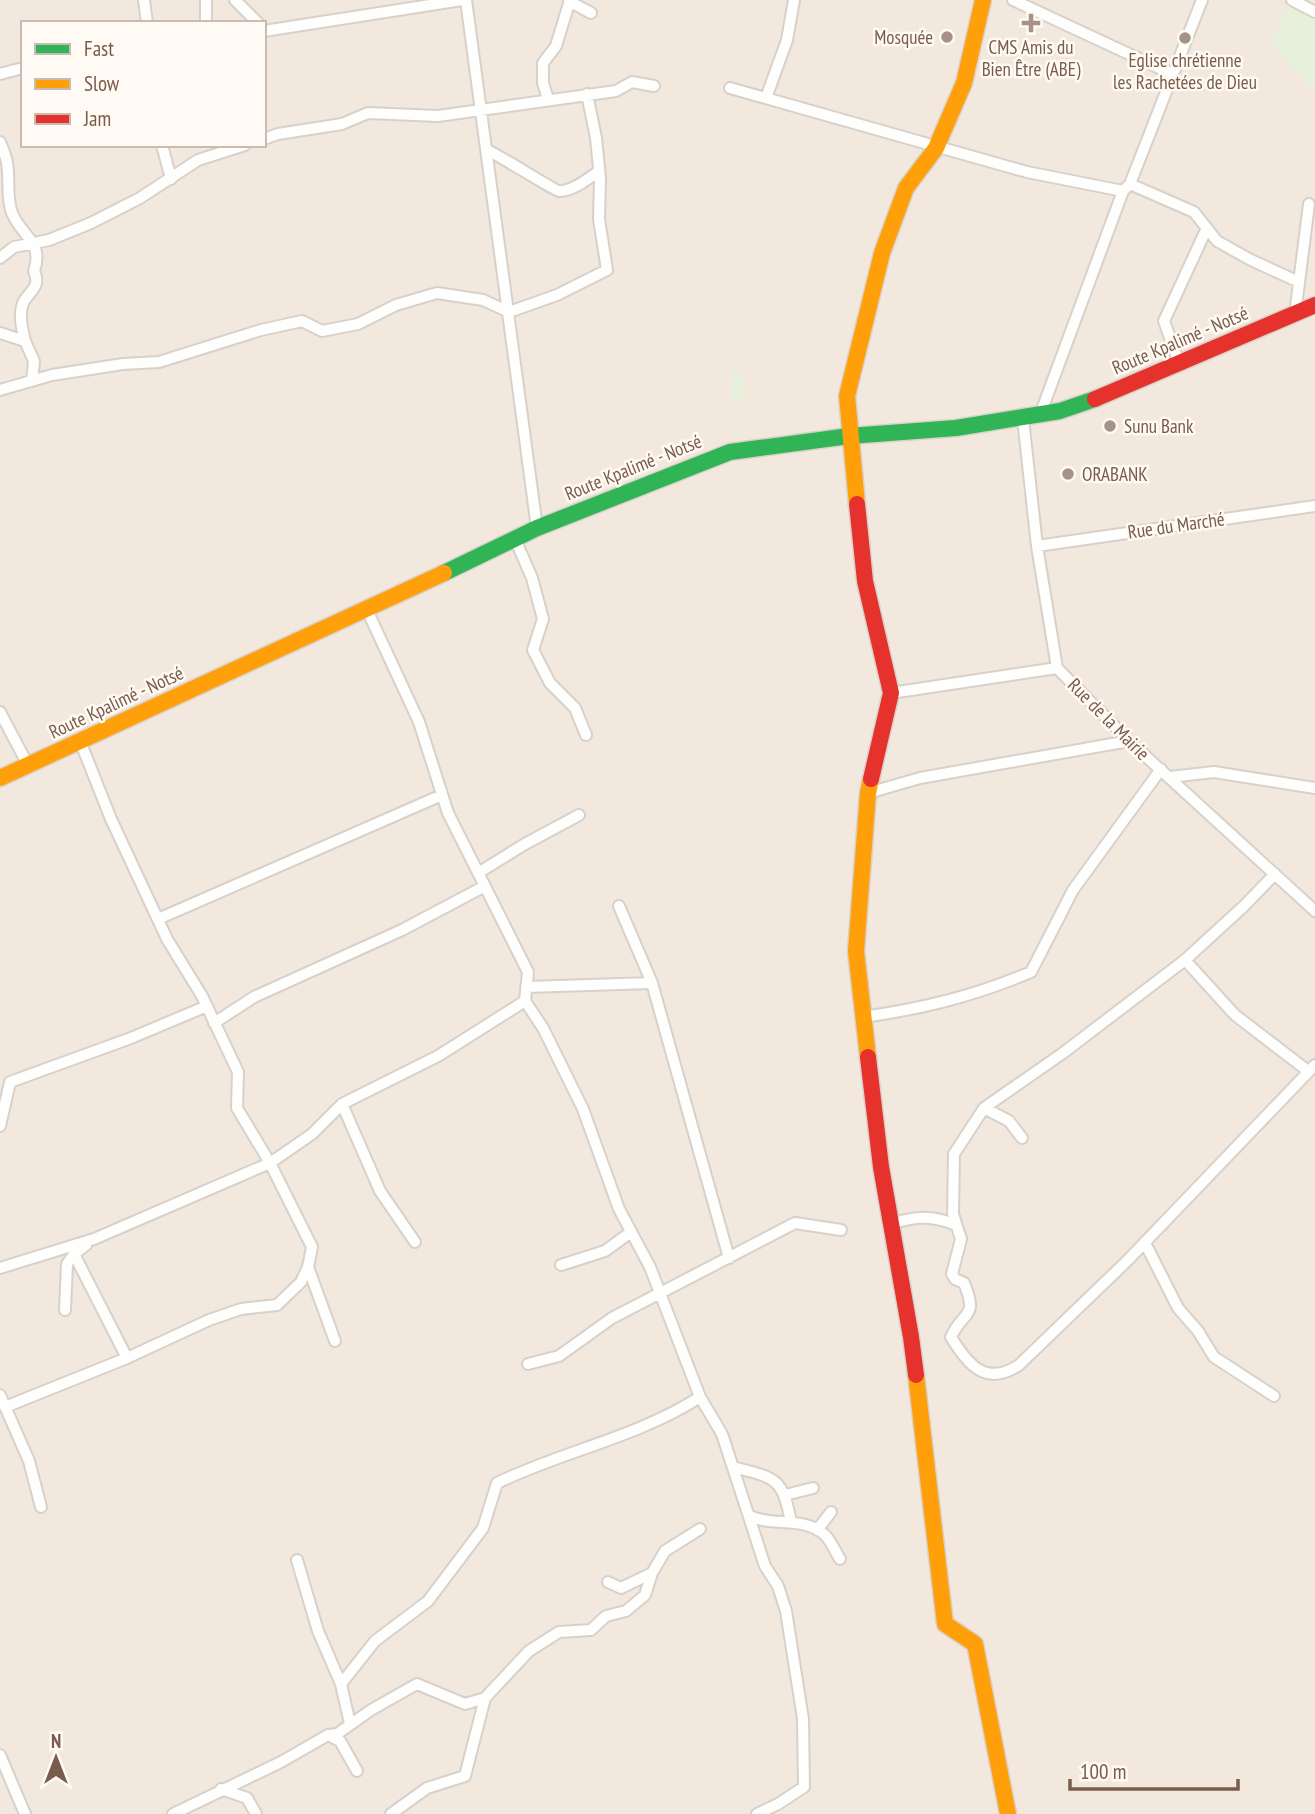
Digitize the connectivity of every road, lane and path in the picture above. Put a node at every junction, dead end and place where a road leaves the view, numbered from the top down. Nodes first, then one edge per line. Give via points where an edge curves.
1 (144, 0) edge
2 (206, 0) edge
3 (235, 0) edge
4 (464, 0) edge
5 (794, 0) edge
6 (983, 0) edge
7 (1013, 0) edge
8 (1202, 0) edge
9 (1292, 0) edge
10 (569, 1) edge
11 (1315, 12) edge
12 (591, 13) dead end
13 (148, 21) edge
14 (206, 21) edge
15 (256, 21) edge
16 (266, 31) edge
17 (21, 69) edge
18 (0, 74) edge
19 (1172, 74) junction
20 (654, 86) dead end
21 (730, 88) dead end
22 (587, 94) junction
23 (766, 98) junction
24 (548, 99) junction
25 (481, 109) junction
26 (266, 138) edge
27 (0, 142) edge
28 (163, 147) edge
29 (239, 147) edge
30 (936, 148) junction
31 (487, 150) junction
32 (599, 171) junction
33 (171, 178) junction
34 (1126, 188) junction
35 (1309, 204) dead end
36 (1206, 230) junction
37 (34, 243) junction
38 (0, 258) edge
39 (1299, 282) junction
40 (1315, 305) edge
41 (509, 312) junction
42 (1294, 313) junction
43 (0, 333) edge
44 (25, 341) junction
45 (1179, 363) junction
46 (32, 381) junction
47 (0, 390) edge
48 (1040, 415) junction
49 (1023, 419) junction
50 (849, 436) junction
51 (1315, 506) edge
52 (537, 528) junction
53 (515, 538) junction
54 (1037, 546) junction
55 (367, 610) junction
56 (1057, 668) junction
57 (891, 693) junction
58 (0, 712) edge
59 (586, 735) dead end
60 (80, 741) junction
61 (1129, 741) junction
62 (28, 765) junction
63 (1166, 773) junction
64 (0, 778) edge
65 (1315, 788) edge
66 (868, 793) junction
67 (442, 795) junction
68 (579, 815) dead end
69 (478, 873) junction
70 (1275, 874) junction
71 (485, 886) junction
72 (619, 906) dead end
73 (1315, 911) edge
74 (158, 919) junction
75 (1185, 960) junction
76 (652, 983) junction
77 (526, 987) junction
78 (524, 1001) junction
79 (206, 1006) junction
80 (864, 1017) junction
81 (214, 1023) junction
82 (1311, 1068) edge
83 (342, 1104) junction
84 (984, 1108) junction
85 (0, 1126) edge
86 (1022, 1138) dead end
87 (270, 1163) junction
88 (891, 1224) junction
89 (956, 1225) junction
90 (841, 1230) dead end
91 (631, 1232) junction
92 (94, 1239) junction
93 (415, 1242) dead end
94 (1145, 1243) junction
95 (74, 1254) junction
96 (729, 1258) junction
97 (561, 1265) dead end
98 (308, 1267) junction
99 (0, 1268) edge
100 (660, 1294) junction
101 (65, 1310) dead end
102 (335, 1340) dead end
103 (127, 1359) junction
104 (528, 1364) dead end
105 (0, 1395) edge
106 (700, 1396) junction
107 (1274, 1396) dead end
108 (5, 1407) junction
109 (733, 1467) junction
110 (813, 1488) dead end
111 (785, 1495) junction
112 (41, 1507) dead end
113 (831, 1512) dead end
114 (750, 1516) junction
115 (791, 1522) junction
116 (700, 1529) dead end
117 (817, 1530) junction
118 (840, 1559) dead end
119 (297, 1560) dead end
120 (652, 1573) junction
121 (608, 1582) dead end
122 (341, 1684) junction
123 (485, 1698) junction
124 (350, 1724) junction
125 (328, 1735) junction
126 (0, 1755) edge
127 (357, 1771) dead end
128 (221, 1789) junction
129 (25, 1814) edge
130 (173, 1814) edge
131 (256, 1814) edge
132 (391, 1814) edge
133 (757, 1814) edge
134 (1008, 1814) edge

1 - 13 street
2 - 14 street
3 - 15 street
4 - 16 street
4 - 25 street
5 - 23 street via 787,40
6 - 30 street via 964,83
7 - 19 street
8 - 19 street
9 - 11 street
10 - 12 street
10 - 24 street via 556,47 543,63
17 - 18 street
19 - 34 street
20 - 22 street via 632,82 615,91
21 - 23 street
22 - 24 street
22 - 32 street
23 - 30 street
24 - 25 street
25 - 26 street via 438,116 368,113 342,124
25 - 31 street
27 - 37 street via 7,161 10,209
28 - 33 street
29 - 33 street via 198,160
30 - 34 street via 1027,172
30 - 50 street via 906,188 882,253 847,396
31 - 32 street via 557,191
31 - 41 street
32 - 41 street via 598,219 607,270
33 - 37 street via 90,223
34 - 36 street via 1194,212
34 - 48 street
35 - 39 street
36 - 39 street via 1217,242
36 - 45 street via 1164,321
37 - 38 street via 14,247
37 - 44 street via 38,259 35,290 23,302 20,324
39 - 42 street
40 - 42 street, Route Kpalimé - Notsé
41 - 46 street via 483,300 437,293 396,305 358,324 322,331 302,321 159,362
41 - 52 street
42 - 45 street, Route Kpalimé - Notsé
43 - 44 street
44 - 46 street via 34,361
45 - 48 street, Route Kpalimé - Notsé via 1105,395
46 - 47 street
48 - 49 street, Route Kpalimé - Notsé
49 - 50 street, Route Kpalimé - Notsé
49 - 54 street, Rue de la Mairie
50 - 52 street, Route Kpalimé - Notsé via 730,452
50 - 57 street via 865,581
51 - 54 street, Rue du Marché
52 - 53 street, Route Kpalimé - Notsé
53 - 55 street, Route Kpalimé - Notsé
53 - 59 street via 543,619 533,650 550,683 575,708
54 - 56 street, Rue de la Mairie
55 - 60 street, Route Kpalimé - Notsé
55 - 67 street via 419,722
56 - 57 street
56 - 61 street, Rue de la Mairie
57 - 66 street
58 - 62 street
60 - 62 street, Route Kpalimé - Notsé
60 - 74 street
61 - 63 street, Rue de la Mairie
61 - 66 street via 920,778
62 - 64 street, Route Kpalimé - Notsé
63 - 65 street via 1214,772
63 - 70 street, Rue de la Mairie
63 - 80 street via 1073,891 1031,972 984,992
66 - 80 street via 856,951
67 - 69 street
67 - 74 street
68 - 69 street
69 - 71 street
70 - 73 street, Rue de la Mairie
70 - 75 street
71 - 77 street via 528,972
71 - 81 street via 402,930 254,997
72 - 76 street
74 - 79 street
75 - 82 street via 1235,1015
75 - 84 street
76 - 77 street
76 - 96 street
77 - 78 street
78 - 83 street via 439,1056
78 - 91 street via 543,1028 583,1109
79 - 81 street
79 - 85 street via 10,1082
80 - 88 street
81 - 87 street via 237,1072 237,1108
82 - 94 street
83 - 87 street via 312,1134
83 - 93 street via 380,1191
84 - 86 street via 1009,1121
84 - 89 street via 954,1154
87 - 92 street
87 - 98 street via 312,1247
88 - 89 street via 936,1217
88 - 134 street via 912,1350 944,1624 975,1644
89 - 94 street via 961,1239 952,1274 964,1283 971,1306 951,1337 970,1364 999,1375 1030,1355
90 - 96 street via 795,1223
91 - 97 street via 605,1251
91 - 100 street
92 - 95 street
92 - 99 street
94 - 107 street via 1178,1308 1214,1357
95 - 101 street via 67,1264
95 - 103 street
96 - 100 street
98 - 102 street
98 - 103 street via 301,1282 277,1305 241,1309 209,1320
100 - 104 street via 612,1318 559,1356
100 - 106 street
103 - 108 street
105 - 108 street
106 - 109 street via 722,1434
106 - 122 street via 672,1415 497,1483 483,1528 428,1601 375,1641
108 - 112 street via 29,1461
109 - 111 street via 769,1476
109 - 114 street
110 - 111 street
111 - 115 street
113 - 117 street
114 - 115 street
114 - 133 street via 765,1566 786,1611 803,1719 804,1787
115 - 117 street
116 - 120 street via 665,1551
117 - 118 street
119 - 122 street via 318,1631
120 - 121 street via 621,1588
120 - 123 street via 645,1595 626,1611 606,1616 591,1630 559,1632 529,1651
122 - 124 street
123 - 124 street via 465,1704 417,1684
123 - 132 street via 465,1776 428,1788
124 - 125 street
125 - 127 street via 340,1741
125 - 128 street
126 - 129 street
128 - 130 street
128 - 131 street via 247,1798

